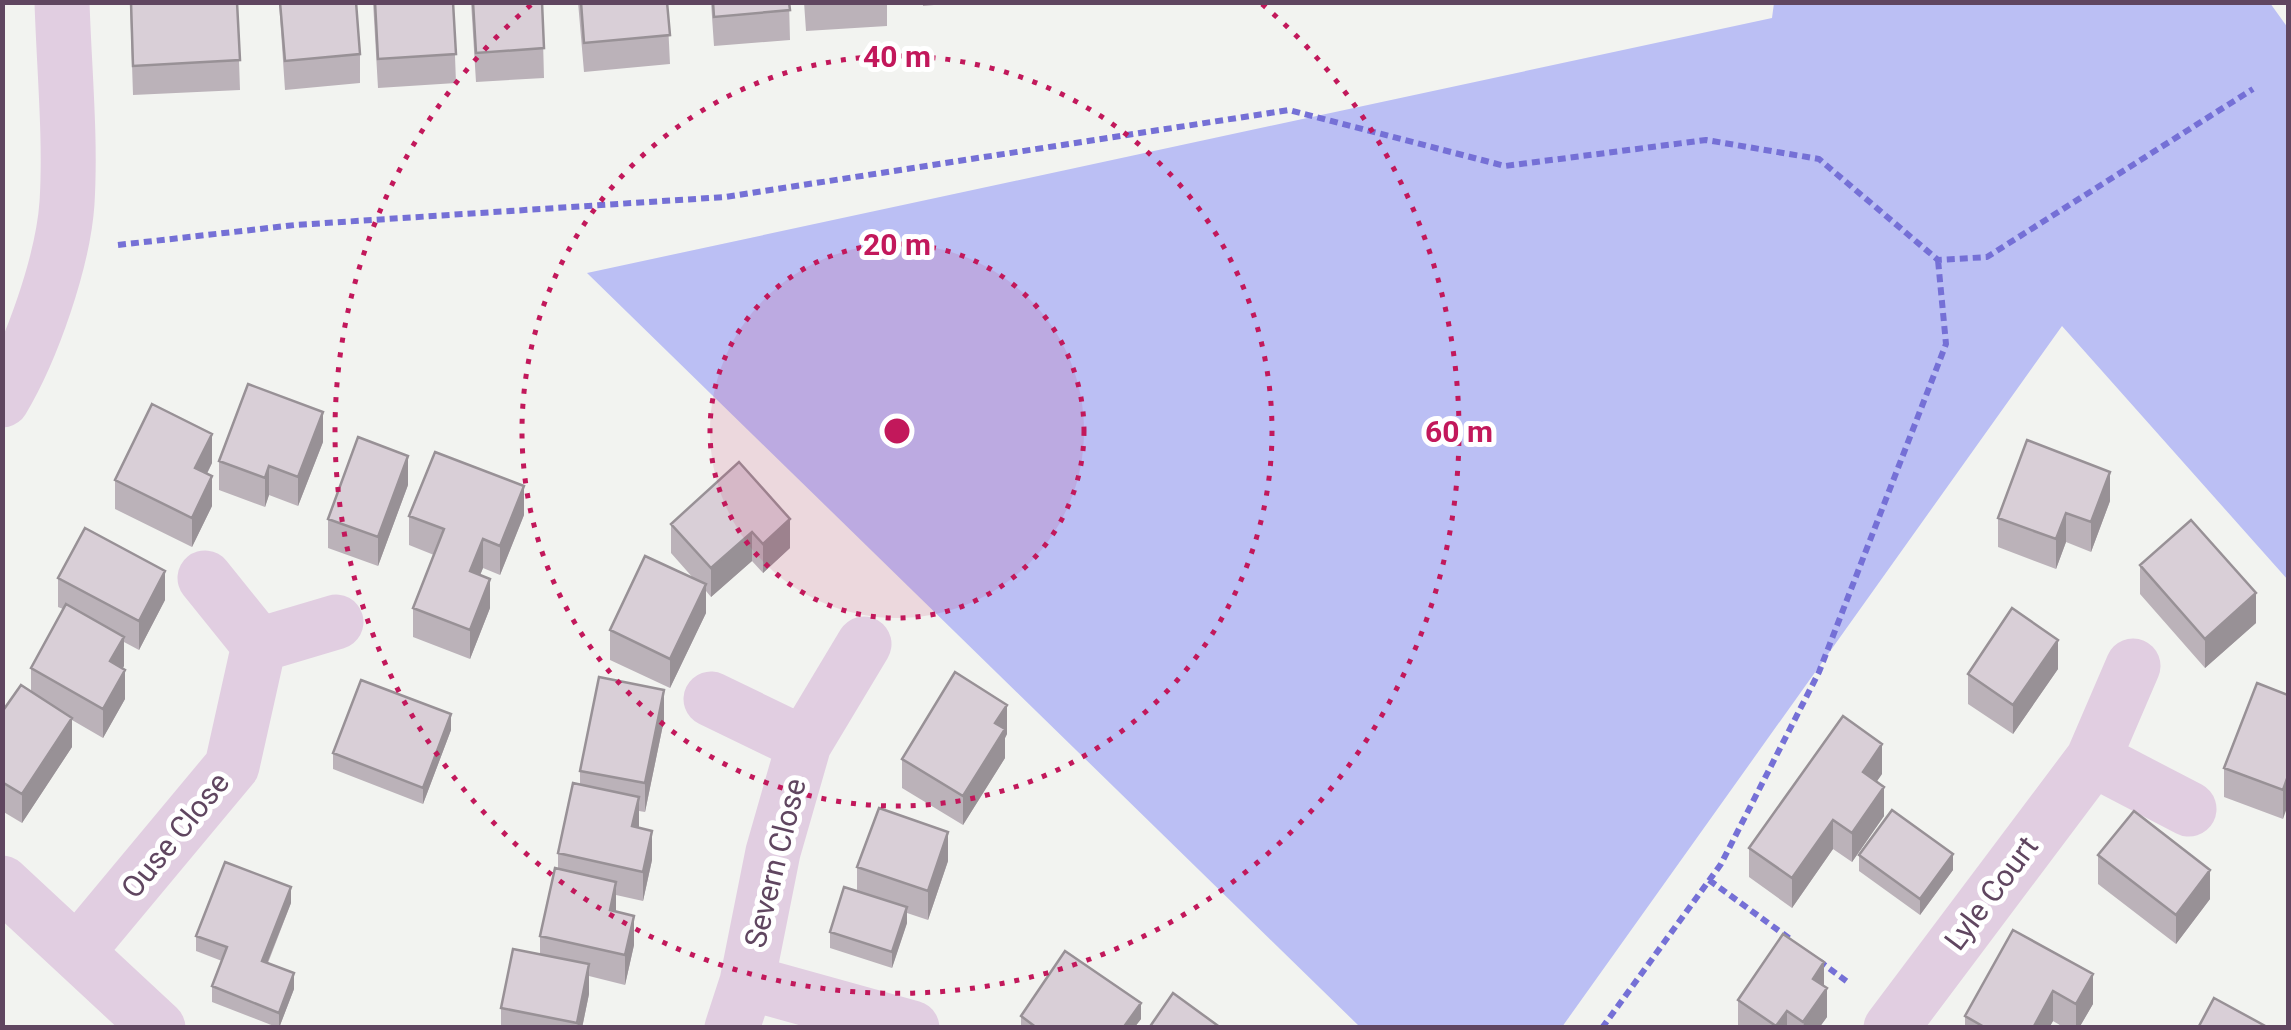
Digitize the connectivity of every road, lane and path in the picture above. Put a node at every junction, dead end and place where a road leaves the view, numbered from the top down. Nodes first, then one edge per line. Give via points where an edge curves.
1 (62, 2) edge
2 (2253, 89) dead end
3 (61, 248) junction
4 (1938, 260) junction
5 (2, 400) edge
6 (205, 578) dead end
7 (336, 622) dead end
8 (260, 644) junction
9 (864, 644) dead end
10 (2133, 666) dead end
11 (711, 699) dead end
12 (804, 744) junction
13 (2092, 760) junction
14 (2189, 810) dead end
15 (1709, 880) junction
16 (2, 883) edge
17 (77, 952) junction
18 (740, 1005) edge
19 (1894, 1023) edge
20 (158, 1028) edge
21 (912, 1028) edge
22 (1602, 1028) edge

1 - 3 street via 67,202
2 - 4 path via 1988,256
3 - 4 path via 725,197 1289,110 1505,166 1706,140 1819,160
3 - 5 street via 19,371
4 - 15 path via 1946,344 1819,672
6 - 8 street
7 - 8 street
8 - 17 street, Ouse Close via 232,766
9 - 12 street, Severn Close
10 - 13 street, Lyle Court
11 - 12 street, Severn Close
12 - 18 street, Severn Close
13 - 14 street
13 - 19 street, Lyle Court
15 - 19 path
15 - 22 path
16 - 17 street
17 - 20 street
18 - 21 street, Severn Close

